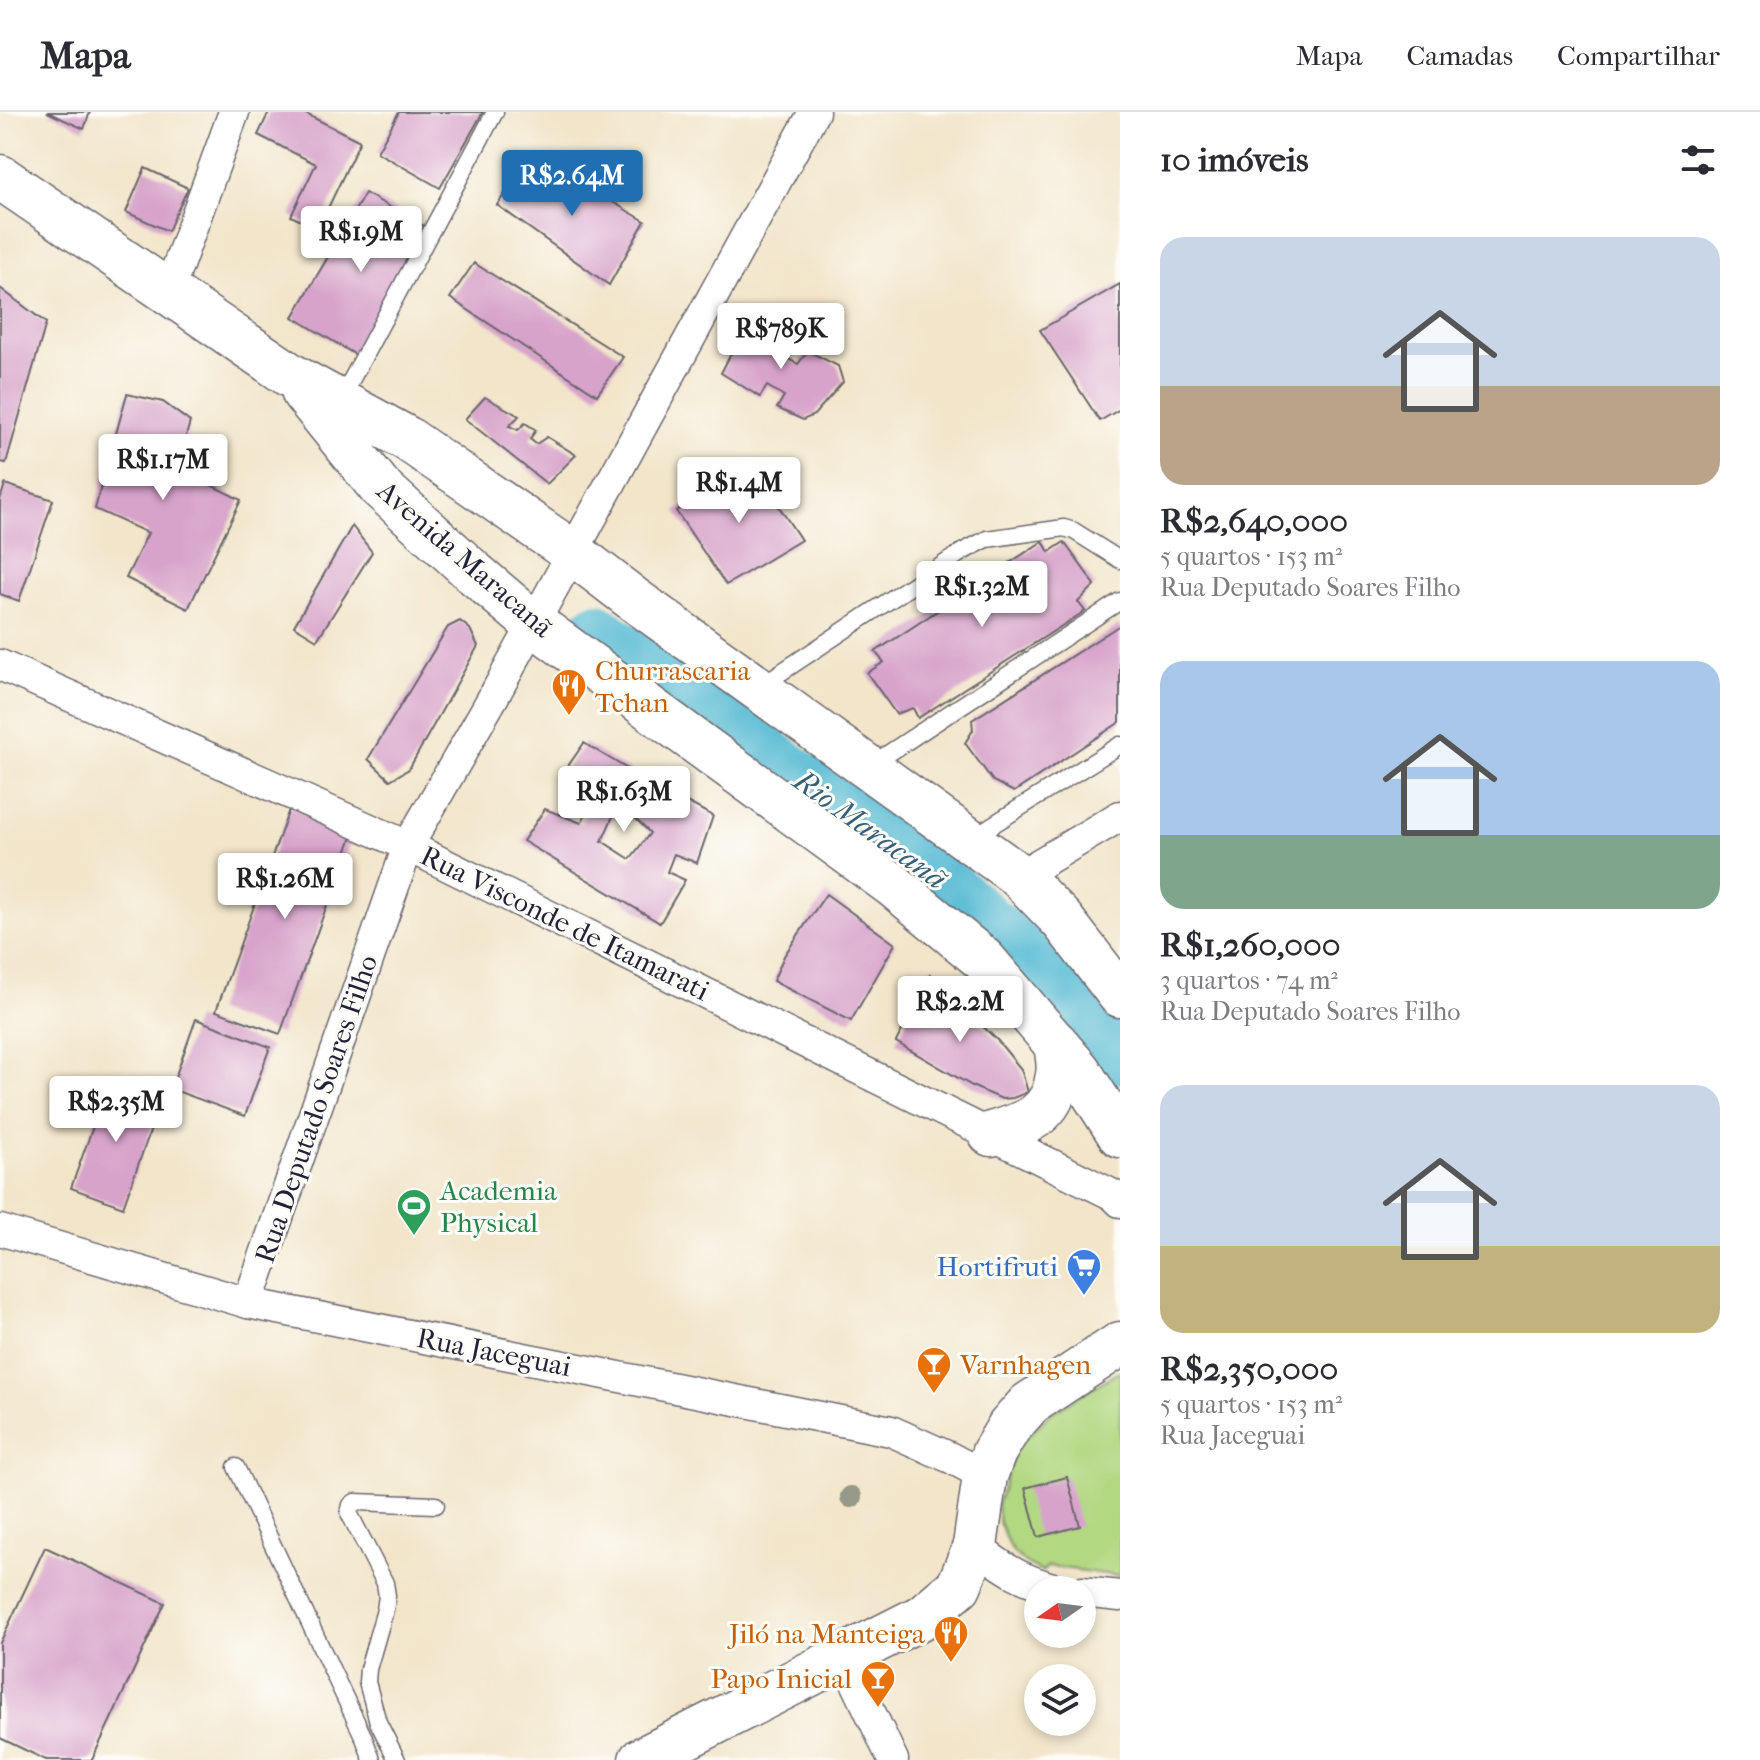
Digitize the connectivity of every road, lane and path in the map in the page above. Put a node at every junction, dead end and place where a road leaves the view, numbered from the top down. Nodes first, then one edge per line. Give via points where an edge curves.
1 (234, 112) edge
2 (495, 112) edge
3 (814, 112) edge
4 (0, 177) edge
5 (168, 293) junction
6 (290, 375) junction
7 (339, 402) junction
8 (572, 552) junction
9 (1120, 560) edge
10 (1120, 601) edge
11 (533, 623) junction
12 (797, 660) junction
13 (0, 665) edge
14 (782, 694) junction
15 (1120, 745) edge
16 (868, 767) junction
17 (1120, 816) edge
18 (969, 839) junction
19 (408, 846) junction
20 (1019, 876) junction
21 (1120, 995) edge
22 (1067, 1057) junction
23 (1120, 1089) edge
24 (991, 1134) junction
25 (1120, 1135) edge
26 (1120, 1202) edge
27 (0, 1230) edge
28 (248, 1303) junction
29 (1120, 1344) edge
30 (236, 1467) dead end
31 (985, 1476) junction
32 (436, 1505) dead end
33 (975, 1546) junction
34 (1024, 1578) edge
35 (1096, 1593) edge
36 (1120, 1596) edge
37 (844, 1657) junction
38 (372, 1760) edge
39 (397, 1760) edge
40 (641, 1760) edge
41 (893, 1760) edge

1 - 5 street
2 - 7 lane
3 - 8 street, Rua Deputado Soares Filho
4 - 5 main road, Avenida Maracanã
5 - 6 main road, Avenida Maracanã
6 - 7 main road, Avenida Maracanã
6 - 11 main road, Avenida Maracanã via 380,487
7 - 8 main road, Avenida Maracanã via 406,438
8 - 11 street, Rua Deputado Soares Filho
8 - 14 main road, Avenida Maracanã via 632,598
9 - 12 lane via 1064,528 987,539
10 - 16 lane
11 - 19 street, Rua Deputado Soares Filho
11 - 22 main road, Avenida Maracanã via 894,886 984,960
12 - 14 lane
12 - 14 lane
13 - 19 street, Rua Visconde de Itamarati
14 - 16 main road, Avenida Maracanã
15 - 18 lane
16 - 18 main road, Avenida Maracanã
17 - 20 street
18 - 20 main road, Avenida Maracanã
19 - 24 street, Rua Visconde de Itamarati
19 - 28 street, Rua Deputado Soares Filho
20 - 21 main road, Avenida Maracanã via 1062,920
22 - 23 main road
22 - 24 main road via 1039,1115
22 - 25 main road, Avenida Maracanã
24 - 26 street, Rua Visconde de Itamarati
27 - 28 street, Rua Jaceguai
28 - 31 street, Rua Jaceguai via 891,1431
29 - 31 main road via 1029,1404 1009,1427
30 - 38 lane
31 - 33 main road
32 - 39 lane via 355,1502 349,1513 385,1583 385,1610 367,1682 378,1722
33 - 34 street
33 - 37 main road via 959,1586 944,1600
35 - 36 street
37 - 40 main road
37 - 41 street

